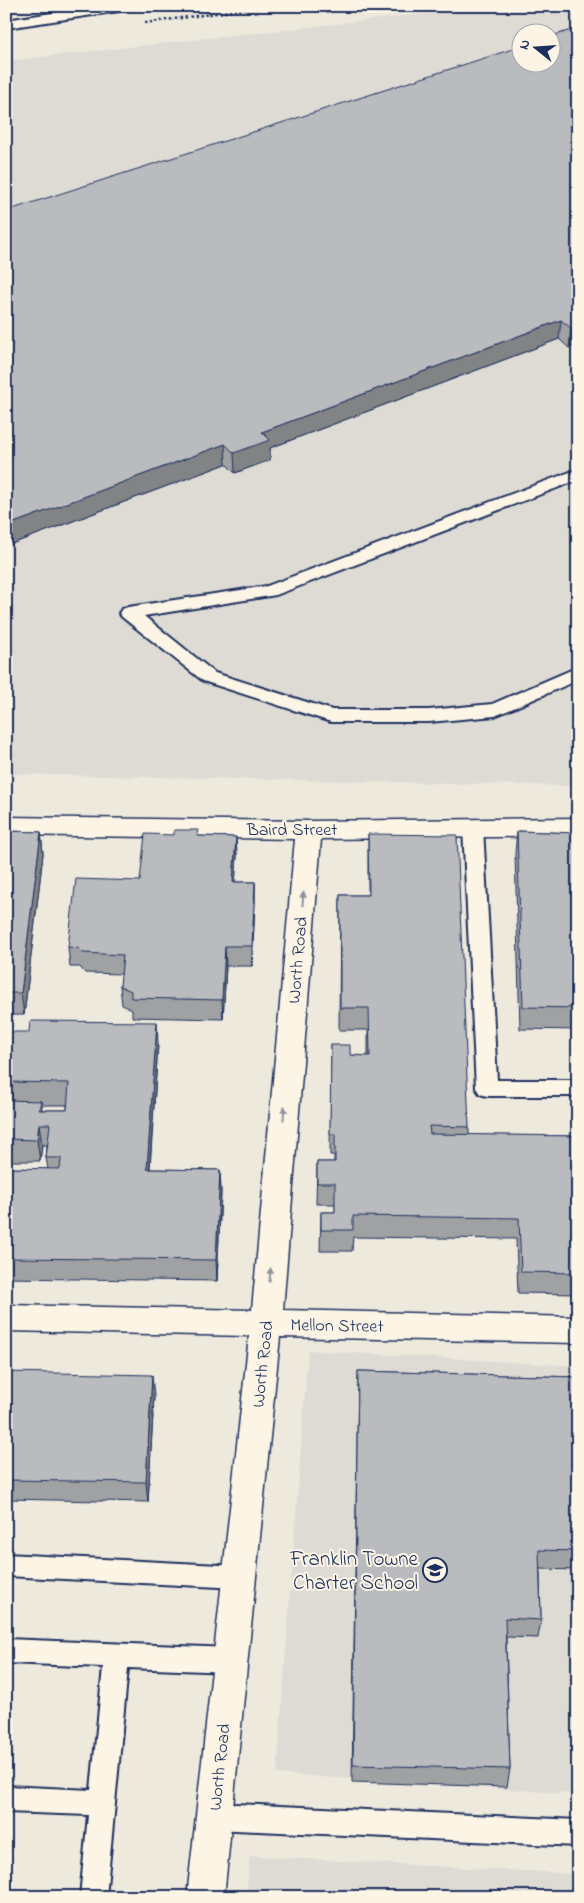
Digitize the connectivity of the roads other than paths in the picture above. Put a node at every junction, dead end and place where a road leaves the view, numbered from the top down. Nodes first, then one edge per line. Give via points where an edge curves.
1 (126, 6) edge
2 (6, 24) edge
3 (578, 474) edge
4 (578, 673) edge
5 (6, 826) edge
6 (578, 827) edge
7 (473, 828) junction
8 (309, 830) junction
9 (578, 1088) edge
10 (6, 1318) edge
11 (266, 1323) junction
12 (578, 1330) edge
13 (6, 1565) edge
14 (239, 1577) junction
15 (6, 1651) edge
16 (117, 1655) junction
17 (230, 1660) junction
18 (6, 1799) edge
19 (102, 1803) junction
20 (214, 1816) junction
21 (578, 1833) edge
22 (93, 1897) edge
23 (205, 1897) edge

1 - 2 lane
3 - 4 lane via 270,591 128,613 209,677 331,716 430,716 495,710
5 - 8 street, Baird Street
6 - 7 street, Baird Street
7 - 8 street, Baird Street
7 - 9 lane via 487,1088
11 -> 8 street, Worth Road
10 - 11 street, Mellon Street
11 - 12 street, Mellon Street
11 - 14 street, Worth Road
13 - 14 lane
14 - 17 street, Worth Road
15 - 16 lane
16 - 17 lane
16 - 19 lane
17 - 20 street, Worth Road
18 - 19 lane
19 - 22 lane
20 - 21 lane
20 - 23 street, Worth Road

